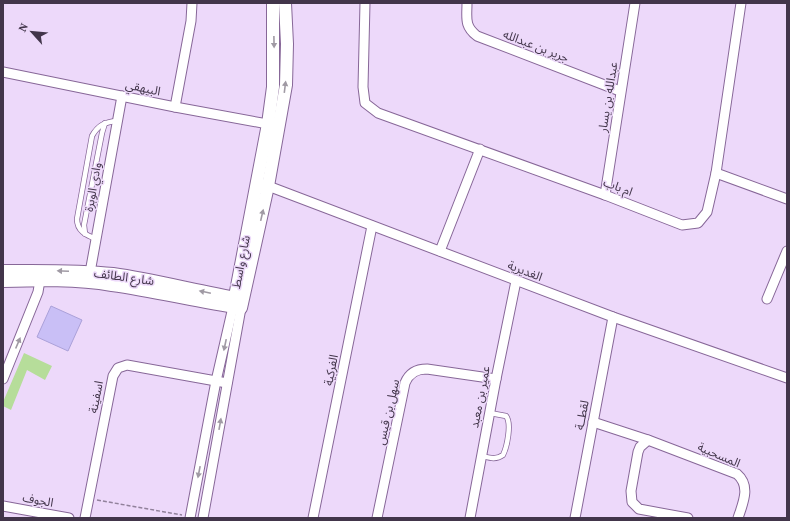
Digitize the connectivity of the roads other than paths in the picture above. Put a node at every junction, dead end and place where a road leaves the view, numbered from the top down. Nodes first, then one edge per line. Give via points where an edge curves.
1 (192, 3) edge
2 (273, 3) edge
3 (285, 3) edge
4 (365, 3) edge
5 (467, 3) edge
6 (635, 3) edge
7 (741, 3) edge
8 (3, 72) edge
9 (620, 92) junction
10 (122, 96) junction
11 (175, 107) junction
12 (117, 121) junction
13 (106, 123) junction
14 (273, 125) junction
15 (480, 149) junction
16 (716, 173) junction
17 (256, 185) junction
18 (268, 186) junction
19 (605, 194) junction
20 (787, 199) edge
21 (372, 226) junction
22 (85, 234) junction
23 (96, 239) junction
24 (440, 251) junction
25 (787, 251) edge
26 (3, 271) edge
27 (39, 276) junction
28 (90, 277) junction
29 (3, 281) edge
30 (516, 281) junction
31 (767, 299) dead end
32 (238, 303) junction
33 (613, 317) junction
34 (787, 378) edge
35 (3, 379) edge
36 (496, 379) junction
37 (216, 381) junction
38 (228, 383) junction
39 (490, 412) junction
40 (593, 422) junction
41 (648, 440) junction
42 (482, 456) junction
43 (3, 506) edge
44 (190, 517) edge
45 (69, 518) edge
46 (85, 518) edge
47 (203, 518) edge
48 (313, 518) edge
49 (377, 518) edge
50 (470, 518) edge
51 (574, 518) edge
52 (688, 518) edge
53 (738, 518) edge

1 - 11 street
2 -> 14 street, شارع واسط
14 -> 3 street, شارع واسط via 286,85
4 - 15 street, ام باب via 365,103 378,113
5 - 9 street, جرير بن عبدالله via 467,22 470,30 477,36
6 - 9 street, عبدالله بن يسار
7 - 16 street, ام باب
8 - 10 street, البيهقي
9 - 19 street, عبدالله بن يسار
10 - 11 street, البيهقي
10 - 12 street, وادي الوبرة
11 - 14 street, البيهقي
12 - 13 lane
12 - 23 street, وادي الوبرة
13 - 22 lane via 84,224
13 - 22 lane via 98,127 92,136 77,219 78,228
14 - 17 street, شارع واسط
14 - 18 street, شارع واسط
15 - 19 street, ام باب
15 - 24 street
16 - 19 street, ام باب via 707,212 698,222 682,225
16 - 20 street
17 - 18 street, الغديرية
17 - 32 street, شارع واسط
18 - 21 street, الغديرية
32 -> 18 street, شارع واسط
21 - 24 street, الغديرية
21 - 48 street, الفركية
22 - 23 lane
23 - 28 street, وادي الوبرة
24 - 30 street, الغديرية
25 - 31 street
26 - 27 street, شارع الطائف
27 - 28 street, شارع الطائف
27 - 29 street, شارع الطائف
35 -> 27 street via 38,292
28 - 32 street, شارع الطائف via 160,293
30 - 33 street, الغديرية
30 - 36 street, عمير بن معبد
32 -> 37 street, شارع واسط
32 - 38 street, شارع واسط
33 - 34 street, الغديرية
33 - 40 street, لقطــة
36 - 39 street, عمير بن معبد
36 - 49 street, سهل بن قيس via 427,369 411,374 405,383
37 - 38 street, اسفينة
37 -> 44 street, شارع واسط
37 - 46 street, اسفينة via 127,365 118,368 113,376
47 -> 38 street, شارع واسط
39 - 42 street, عمير بن معبد
39 - 42 lane via 506,416 510,426 503,455 494,459
40 - 41 street, المسحبية
40 - 51 street, لقطــة
41 - 52 street via 638,452 631,492 632,502 639,509
41 - 53 street, المسحبية via 740,477 746,489
42 - 50 street, عمير بن معبد
43 - 45 street, الجوف

